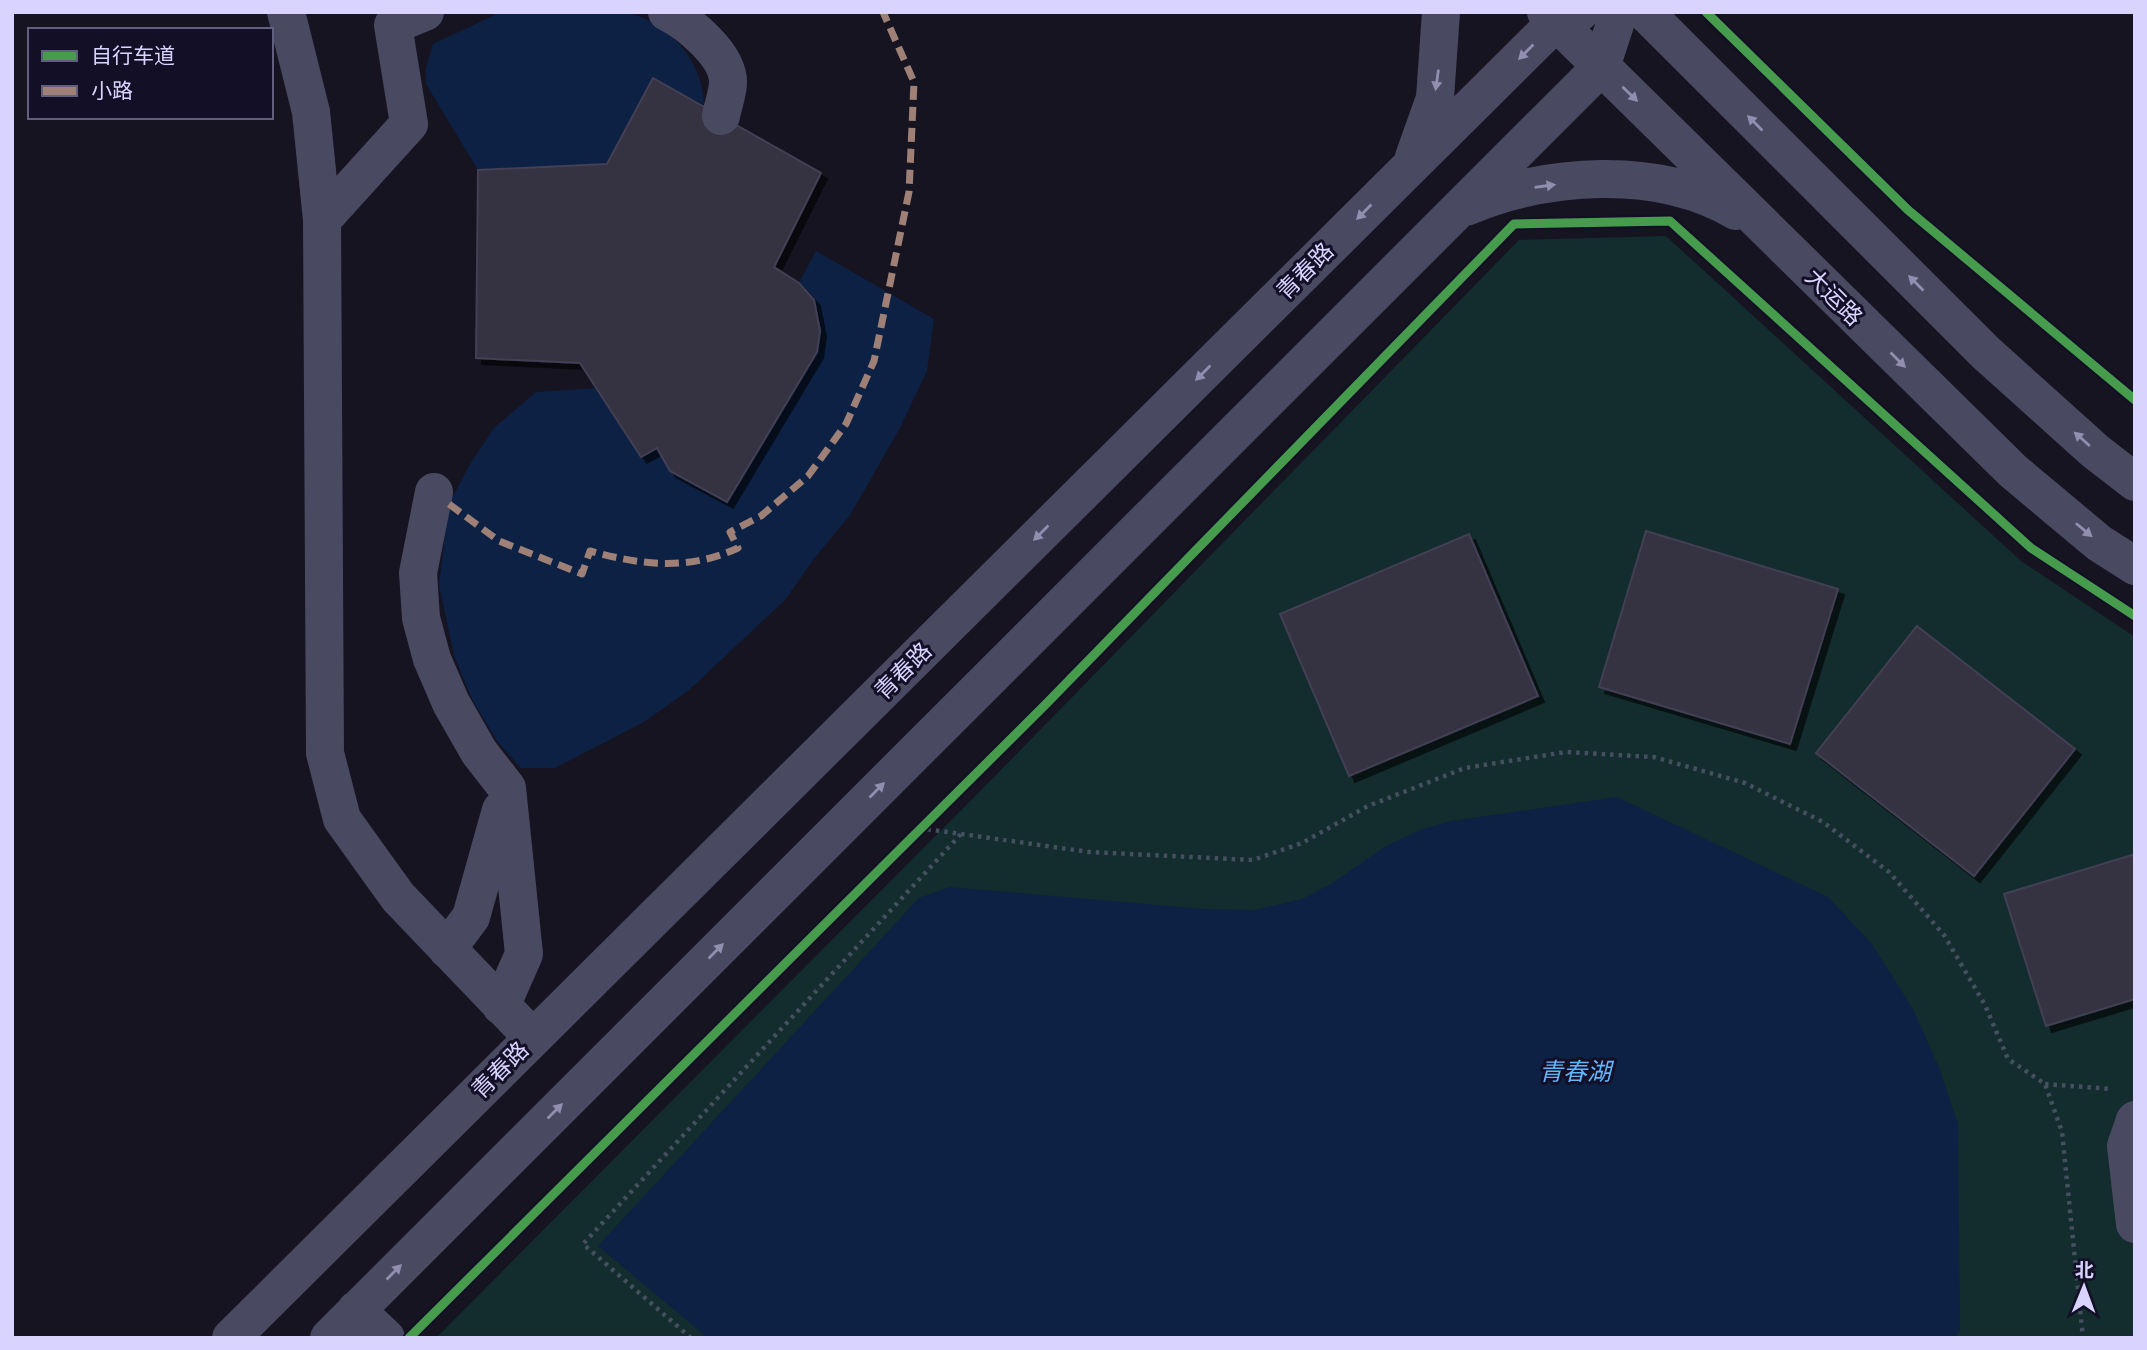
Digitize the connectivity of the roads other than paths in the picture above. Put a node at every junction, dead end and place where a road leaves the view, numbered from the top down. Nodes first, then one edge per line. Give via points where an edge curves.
1 (286, 12) edge
2 (425, 12) edge
3 (667, 12) edge
4 (1441, 12) edge
5 (1619, 12) edge
6 (1645, 12) edge
7 (1560, 16) edge
8 (1601, 67) junction
9 (722, 116) dead end
10 (1409, 167) junction
11 (1457, 211) junction
12 (322, 220) junction
13 (1762, 226) junction
14 (2135, 482) edge
15 (433, 492) dead end
16 (2135, 566) edge
17 (507, 788) junction
18 (447, 950) junction
19 (501, 1006) junction
20 (533, 1038) junction
21 (2128, 1105) edge
22 (2135, 1224) edge
23 (356, 1310) junction
24 (231, 1338) edge
25 (328, 1338) edge
26 (386, 1338) edge

1 - 12 street via 311,112
2 - 12 street via 393,25 409,124
3 - 9 street via 684,20 714,49 728,80
4 -> 10 street via 1435,98
5 - 8 street
14 -> 6 street via 1986,353
7 - 8 street, 大运路
7 -> 10 street, 青春路
8 - 11 street
8 -> 13 street, 大运路
10 -> 20 street, 青春路
11 -> 13 street via 1496,195 1544,185 1635,181 1681,188 1721,202
23 -> 11 street
12 - 18 street via 325,753 342,819 398,897
13 -> 16 street, 大运路 via 2013,471 2099,543
15 - 17 street via 418,573 421,618 451,704
17 - 18 street via 471,917
17 - 19 street via 524,954
18 - 19 street
19 - 20 street
20 - 24 street, 青春路
21 - 22 street via 2126,1146
23 - 25 street
23 - 26 street

